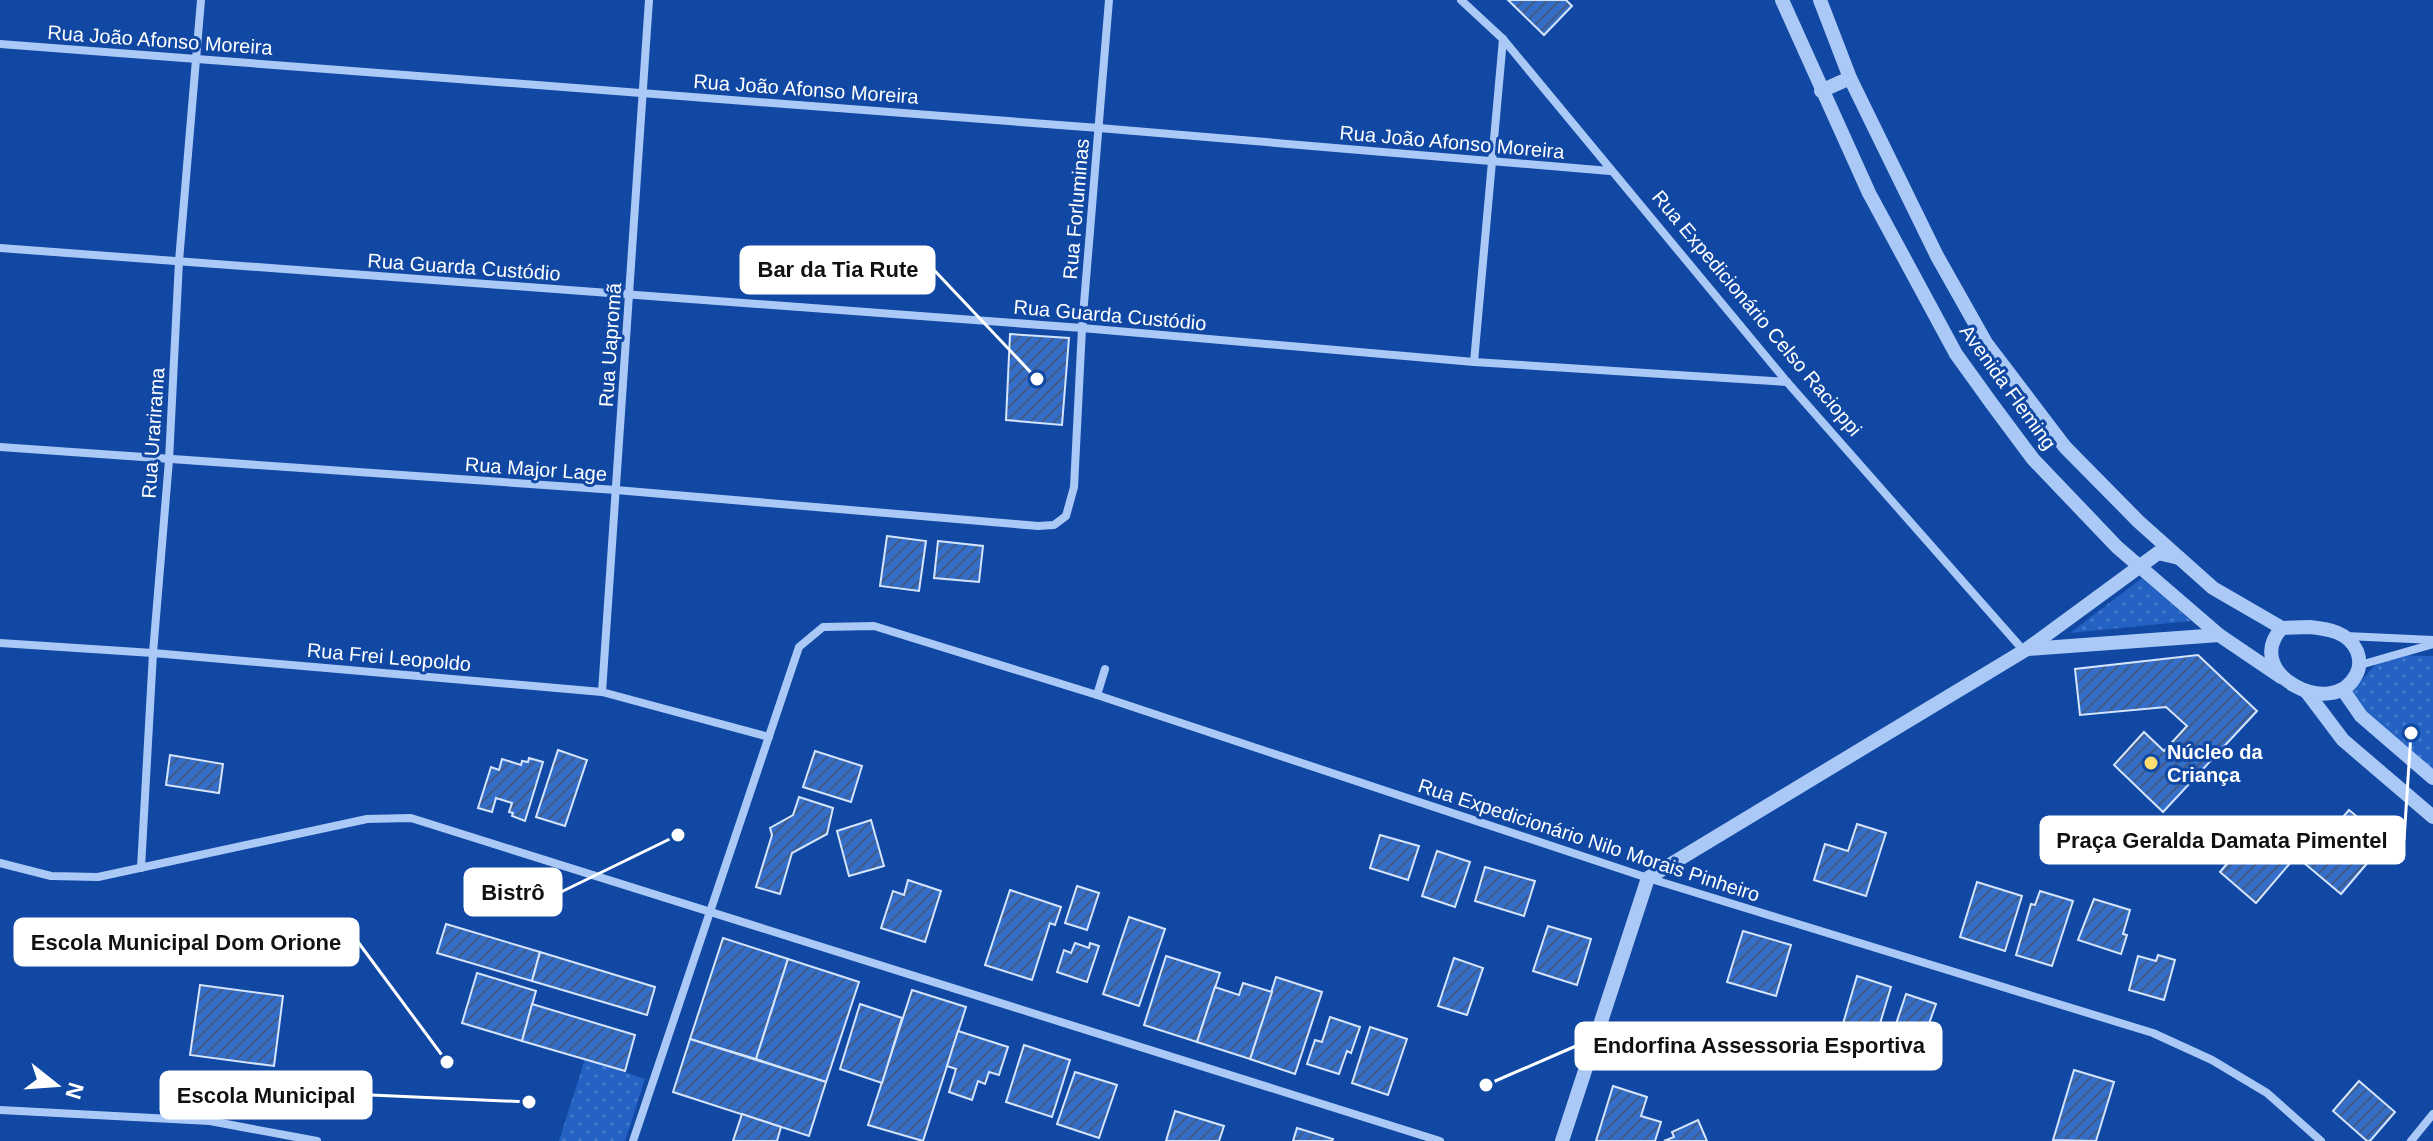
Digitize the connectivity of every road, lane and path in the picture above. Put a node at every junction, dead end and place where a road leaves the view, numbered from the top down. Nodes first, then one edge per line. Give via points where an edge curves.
1 (201, 0) edge
2 (649, 0) edge
3 (1109, 0) edge
4 (1461, 0) edge
5 (1782, 0) edge
6 (1820, 0) edge
7 (1503, 39) junction
8 (0, 44) edge
9 (197, 58) junction
10 (1850, 78) junction
11 (1821, 91) junction
12 (642, 92) junction
13 (1099, 128) junction
14 (1493, 161) junction
15 (1610, 171) junction
16 (0, 248) edge
17 (179, 261) junction
18 (629, 295) junction
19 (1082, 328) junction
20 (1474, 362) junction
21 (1787, 382) junction
22 (0, 447) edge
23 (169, 460) junction
24 (616, 490) junction
25 (1066, 516) joint
26 (2179, 558) junction
27 (2139, 566) junction
28 (2282, 628) junction
29 (2219, 635) junction
30 (2345, 636) junction
31 (2433, 642) edge
32 (0, 643) edge
33 (2026, 650) junction
34 (153, 653) junction
35 (2360, 665) junction
36 (1105, 669) dead end
37 (2281, 677) junction
38 (2343, 690) junction
39 (2306, 691) junction
40 (602, 692) junction
41 (1097, 695) junction
42 (769, 737) junction
43 (2433, 778) edge
44 (2433, 817) edge
45 (0, 863) edge
46 (141, 868) junction
47 (1648, 878) junction
48 (712, 911) junction
49 (0, 1110) edge
50 (2433, 1114) edge
51 (317, 1141) edge
52 (633, 1141) edge
53 (1440, 1141) edge
54 (1562, 1141) edge
55 (2321, 1141) edge
56 (2411, 1141) edge

1 - 9 street, Rua Urarirama
2 - 12 street, Rua Uapromã
3 - 13 street, Rua Forluminas
4 - 7 street, Rua Expedicionário Celso Racioppi
5 - 11 street, Avenida Fleming
6 - 10 street, Avenida Fleming
7 - 14 street
7 - 15 street, Rua Expedicionário Celso Racioppi
8 - 9 street, Rua João Afonso Moreira
9 - 12 street, Rua João Afonso Moreira
9 - 17 street, Rua Urarirama
10 - 11 street
10 - 26 street, Avenida Fleming via 1986,343 2065,447
11 - 27 street, Avenida Fleming via 1956,354 2033,459
12 - 13 street, Rua João Afonso Moreira
12 - 18 street, Rua Uapromã
13 - 14 street, Rua João Afonso Moreira
13 - 19 street, Rua Forluminas
14 - 15 street, Rua João Afonso Moreira
14 - 20 street
15 - 21 street, Rua Expedicionário Celso Racioppi
16 - 17 street, Rua Guarda Custódio
17 - 18 street, Rua Guarda Custódio
17 - 23 street, Rua Urarirama
18 - 19 street, Rua Guarda Custódio
18 - 24 street, Rua Uapromã
19 - 20 street, Rua Guarda Custódio
19 - 25 street, Rua Forluminas via 1074,487
20 - 21 street, Rua Guarda Custódio
21 - 33 street, Rua Expedicionário Celso Racioppi
22 - 23 street, Rua Major Lage
23 - 24 street, Rua Major Lage
23 - 34 street, Rua Urarirama
24 - 25 street, Rua Major Lage via 1038,526 1054,525
24 - 40 street, Rua Uapromã
26 - 27 street via 2158,553
26 - 28 street, Avenida Fleming via 2213,588
27 - 29 street, Avenida Fleming
27 - 33 street
28 - 30 street via 2332,629
28 - 37 street via 2271,649
29 - 33 street
29 - 37 street, Avenida Fleming
30 - 31 street
30 - 35 street
31 - 35 street
32 - 34 street, Rua Frei Leopoldo
33 - 47 street
34 - 40 street, Rua Frei Leopoldo
34 - 46 street, Rua Urarirama
35 - 38 street
36 - 41 street
37 - 39 street
38 - 39 street via 2324,695
38 - 43 street via 2361,716
39 - 44 street via 2343,740
40 - 42 street, Rua Frei Leopoldo
41 - 42 street, Rua Expedicionário Nilo Morais Pinheiro via 874,626 823,627 799,647
41 - 47 street, Rua Expedicionário Nilo Morais Pinheiro
42 - 48 street
45 - 46 street via 51,876 98,877
46 - 48 street via 367,819 411,818
47 - 54 street
47 - 55 street, Rua Expedicionário Nilo Morais Pinheiro via 2153,1033 2267,1093
48 - 52 street
48 - 53 street
49 - 51 street via 210,1121
50 - 56 street

